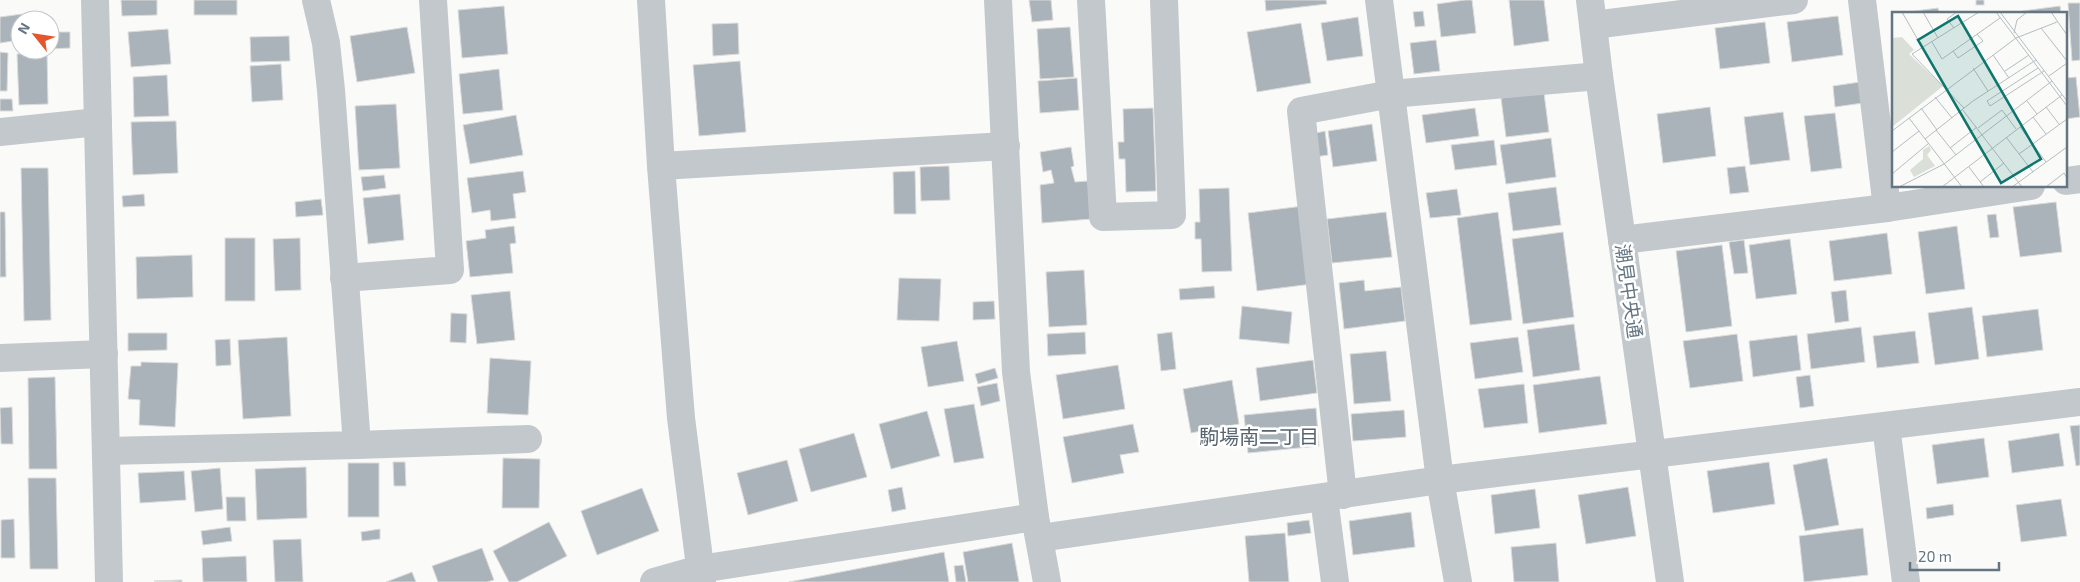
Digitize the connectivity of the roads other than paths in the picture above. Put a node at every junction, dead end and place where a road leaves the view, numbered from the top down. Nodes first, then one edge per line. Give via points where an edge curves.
1 (95, 0) edge
2 (316, 0) edge
3 (433, 0) edge
4 (651, 0) edge
5 (998, 0) edge
6 (1091, 0) edge
7 (1164, 0) edge
8 (1379, 0) edge
9 (1794, 0) edge
10 (1862, 0) edge
11 (1591, 12) edge
12 (1599, 76) junction
13 (1391, 94) junction
14 (98, 122) junction
15 (0, 132) edge
16 (1006, 146) junction
17 (661, 166) junction
18 (2018, 188) edge
19 (1887, 208) junction
20 (1622, 240) junction
21 (344, 278) junction
22 (104, 354) junction
23 (0, 358) edge
24 (2080, 402) edge
25 (1886, 426) junction
26 (528, 438) dead end
27 (356, 445) junction
28 (106, 451) junction
29 (1652, 455) junction
30 (1440, 480) junction
31 (1334, 496) junction
32 (1038, 528) junction
33 (701, 575) edge
34 (109, 582) edge
35 (654, 582) edge
36 (1047, 582) edge
37 (1335, 582) edge
38 (1458, 582) edge
39 (1670, 582) edge
40 (1906, 582) edge

1 - 14 street
2 - 21 street via 326,43
3 - 21 street via 450,270
4 - 17 street
5 - 16 street
6 - 7 street via 1103,217 1172,215
8 - 13 street
9 - 11 street
10 - 19 street
11 - 12 street, 潮見中央通
12 - 13 street
12 - 20 street, 潮見中央通
13 - 30 street
13 - 31 street via 1301,111
14 - 15 street
14 - 22 street
16 - 17 street
16 - 32 street via 1016,372
17 - 33 street via 681,418
18 - 19 street
19 - 20 street
20 - 29 street, 潮見中央通
21 - 27 street
22 - 23 street
22 - 28 street
24 - 25 street
25 - 29 street
25 - 40 street
26 - 27 street
27 - 28 street
28 - 34 street
29 - 30 street
29 - 39 street, 潮見中央通
30 - 31 street
30 - 38 street
31 - 32 street
31 - 37 street
32 - 33 street
32 - 36 street
33 - 35 street

